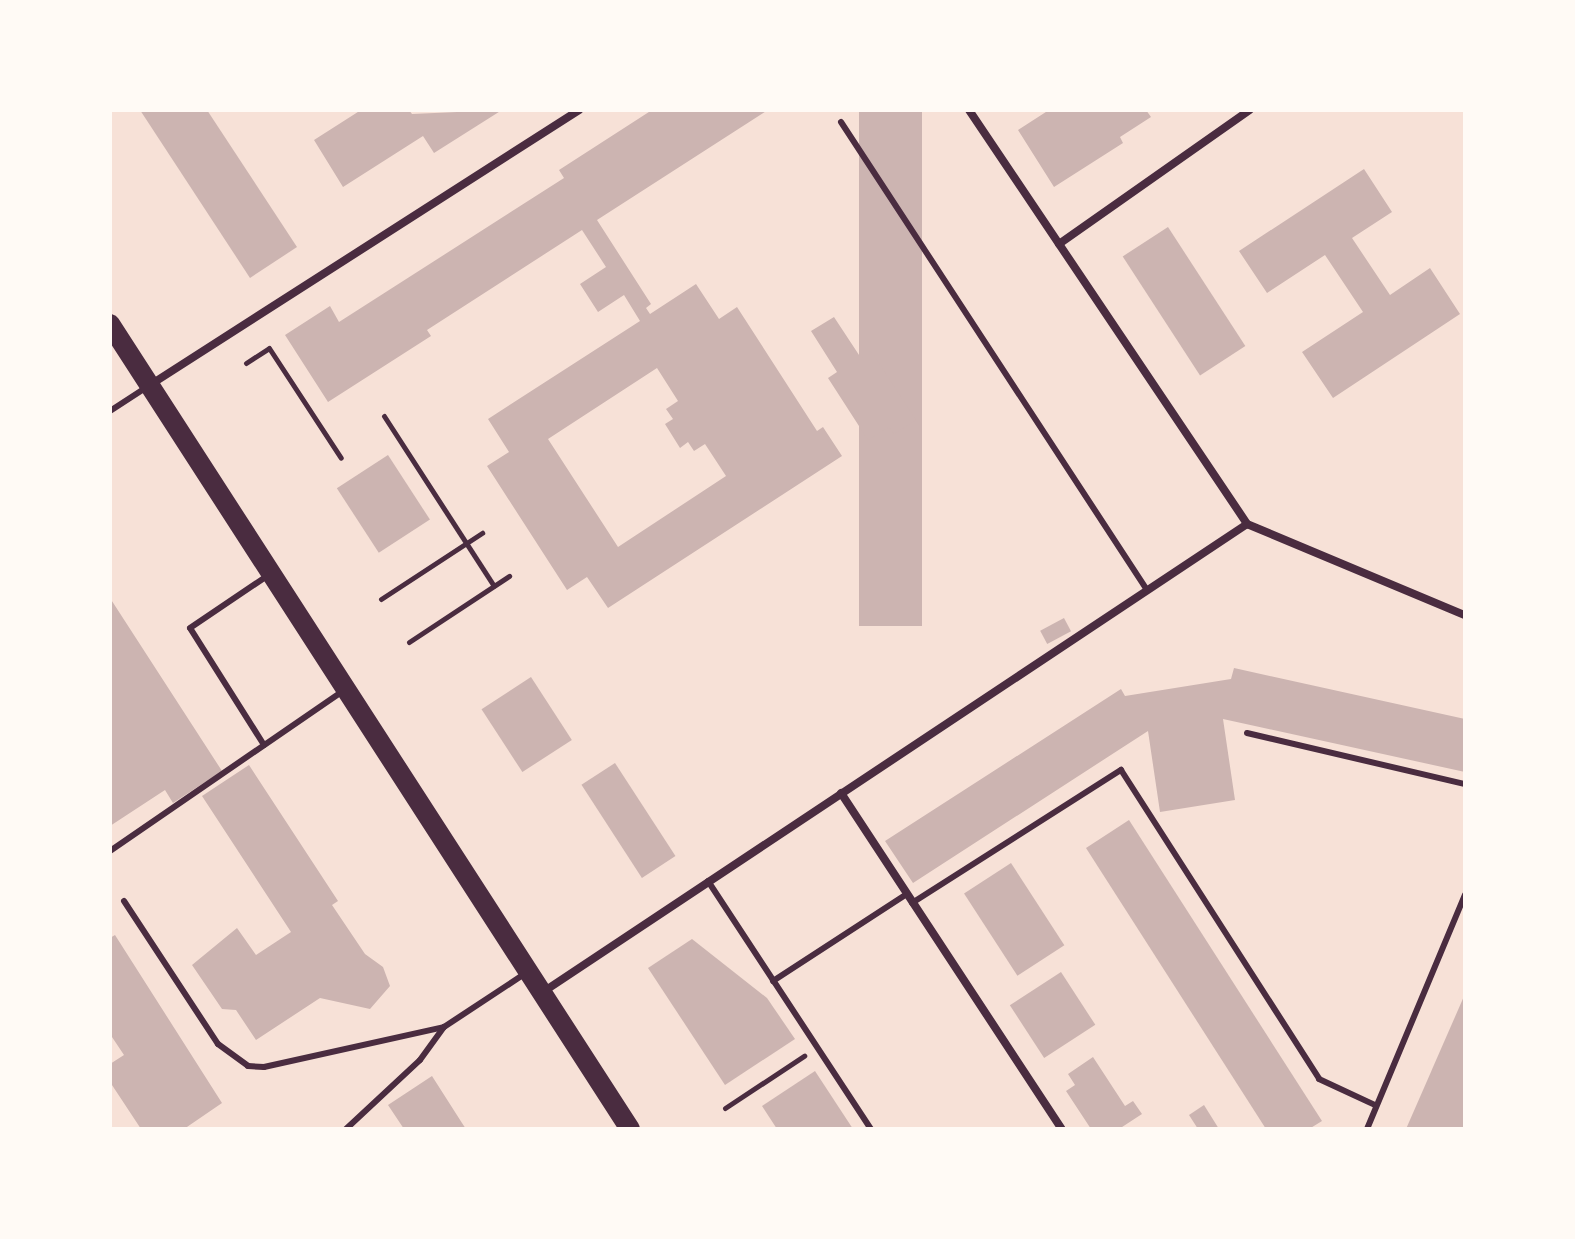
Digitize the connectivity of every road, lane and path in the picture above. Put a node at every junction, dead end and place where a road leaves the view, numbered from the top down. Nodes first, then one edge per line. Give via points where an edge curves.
1 (579, 110) edge
2 (969, 110) edge
3 (1250, 110) edge
4 (841, 122) dead end
5 (1059, 244) junction
6 (110, 324) edge
7 (246, 363) dead end
8 (149, 385) junction
9 (110, 411) edge
10 (384, 416) dead end
11 (341, 458) dead end
12 (1247, 524) junction
13 (482, 533) dead end
14 (466, 543) junction
15 (271, 573) junction
16 (509, 576) dead end
17 (494, 586) junction
18 (1147, 590) junction
19 (381, 599) dead end
20 (1465, 615) edge
21 (409, 642) dead end
22 (346, 689) junction
23 (1247, 733) dead end
24 (264, 745) junction
25 (1465, 784) edge
26 (841, 793) junction
27 (110, 851) edge
28 (708, 880) junction
29 (1465, 895) edge
30 (910, 898) junction
31 (124, 901) dead end
32 (528, 971) junction
33 (773, 981) junction
34 (542, 993) junction
35 (444, 1027) junction
36 (817, 1047) junction
37 (1375, 1105) junction
38 (725, 1108) dead end
39 (346, 1129) edge
40 (630, 1129) edge
41 (871, 1129) edge
42 (1062, 1129) edge
43 (1367, 1129) edge

1 - 8 street
2 - 5 street
3 - 5 street
4 - 18 lane
5 - 12 street
6 - 8 main road
7 - 11 path via 269,348
8 - 9 lane
8 - 15 main road
10 - 14 path
12 - 18 street
12 - 20 street
13 - 14 path
14 - 17 path
14 - 19 path
15 - 22 main road
15 - 24 lane via 190,628
16 - 17 path
17 - 21 path
18 - 26 street
22 - 24 lane
22 - 32 main road
23 - 25 lane
24 - 27 lane
26 - 28 street
26 - 30 street
28 - 33 lane
28 - 34 street
29 - 37 lane
30 - 33 lane
30 - 37 lane via 1121,770 1319,1079
30 - 42 street
31 - 35 lane via 218,1044 248,1066 264,1067
32 - 34 main road
32 - 35 lane
33 - 36 lane
34 - 40 main road
35 - 39 lane via 420,1060
36 - 38 path
36 - 41 lane
37 - 43 lane

